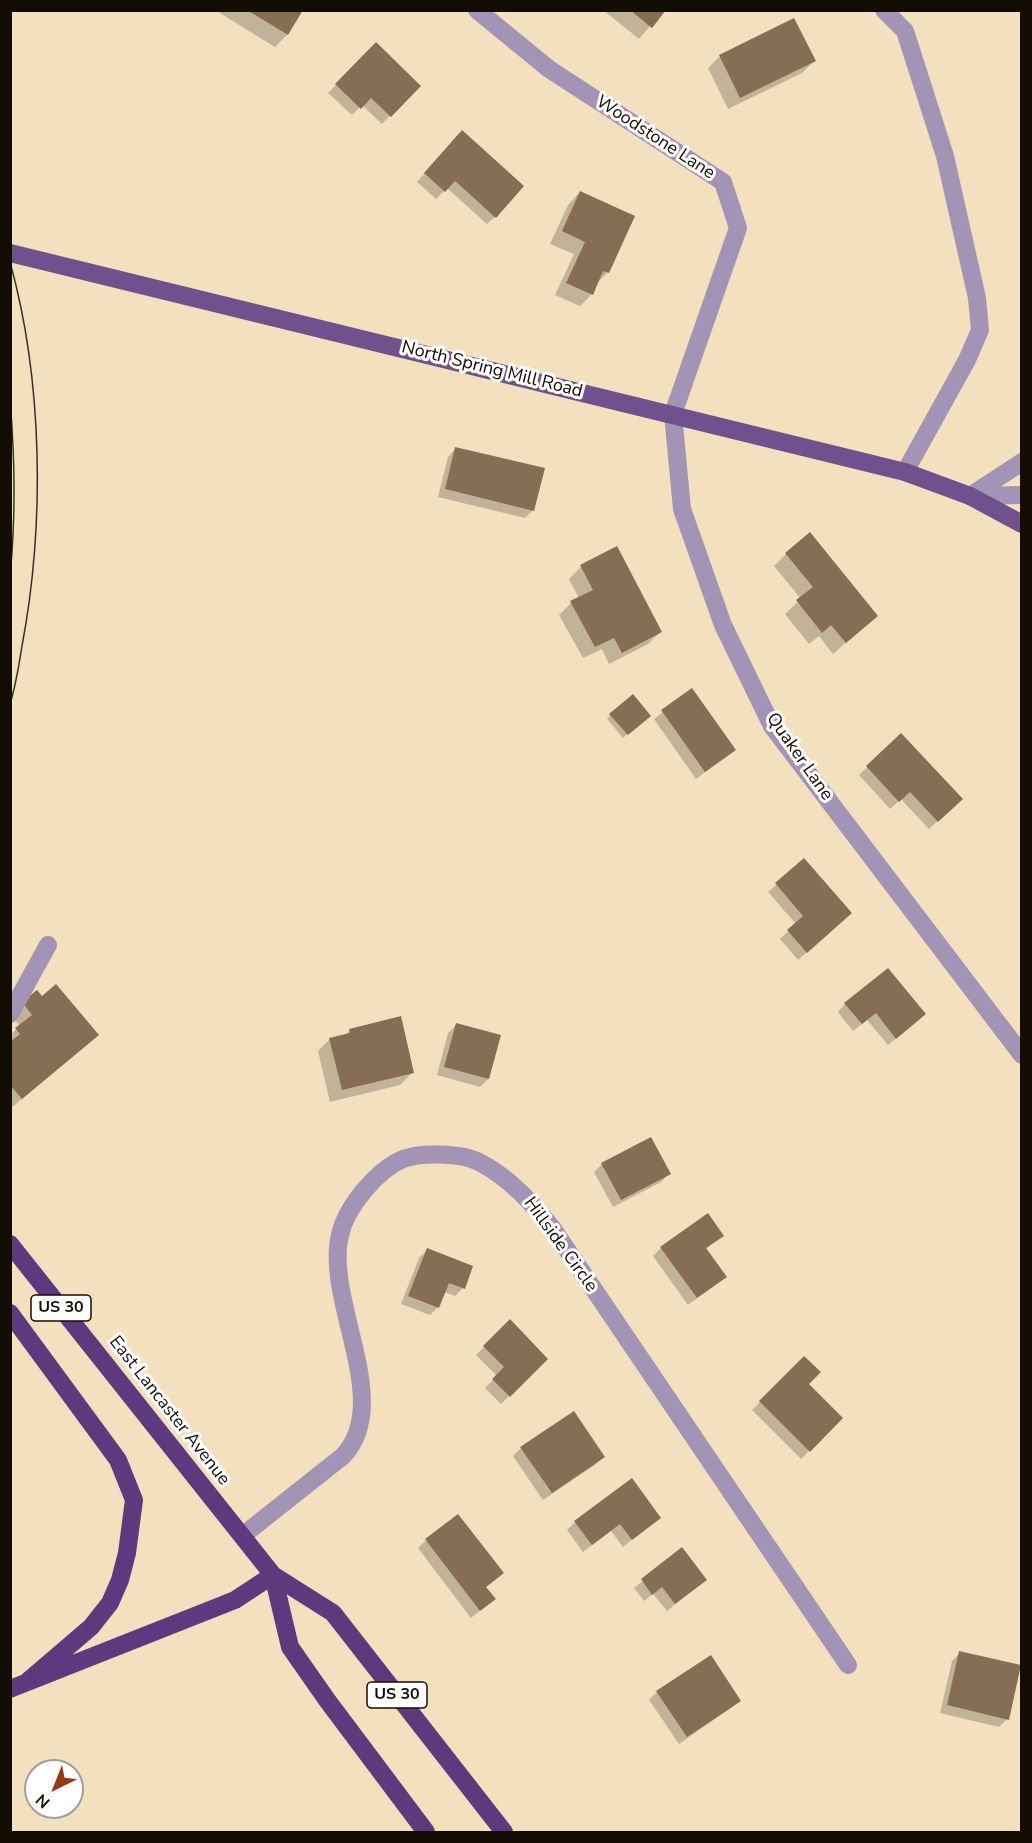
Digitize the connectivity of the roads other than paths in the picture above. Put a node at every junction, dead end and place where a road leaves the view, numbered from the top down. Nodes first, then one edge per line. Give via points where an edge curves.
1 (477, 10) edge
2 (884, 10) edge
3 (10, 253) edge
4 (673, 414) junction
5 (1022, 462) edge
6 (905, 472) junction
7 (1022, 495) edge
8 (970, 496) junction
9 (1022, 524) edge
10 (48, 945) dead end
11 (10, 1014) edge
12 (1022, 1055) edge
13 (10, 1244) edge
14 (10, 1312) edge
15 (242, 1536) junction
16 (273, 1575) junction
17 (848, 1665) dead end
18 (28, 1681) junction
19 (10, 1689) edge
20 (426, 1833) edge
21 (504, 1833) edge

1 - 4 street, Woodstone Lane via 549,69 723,182 738,228
2 - 6 street via 905,31 945,156 977,298 980,330 968,360
3 - 4 main road, North Spring Mill Road
4 - 6 main road, North Spring Mill Road
4 - 12 street, Quaker Lane via 682,508 723,625 772,726
5 - 8 street
6 - 8 main road, North Spring Mill Road
7 - 8 street
8 - 9 main road, North Spring Mill Road
10 - 11 street
13 - 15 highway, East Lancaster Avenue / US 30
14 - 18 highway via 118,1460 134,1500 127,1553 110,1603 91,1627
15 - 16 highway, East Lancaster Avenue / US 30
15 - 17 street, Hillside Circle via 343,1456 357,1436 361,1390 338,1255 339,1235 354,1204 376,1179 403,1159 433,1155 466,1157 521,1192 553,1229
16 - 18 highway via 235,1600
16 - 20 highway, East Lancaster Avenue / US 30 via 290,1647
16 - 21 highway, East Lancaster Avenue / US 30 via 333,1612
18 - 19 highway

